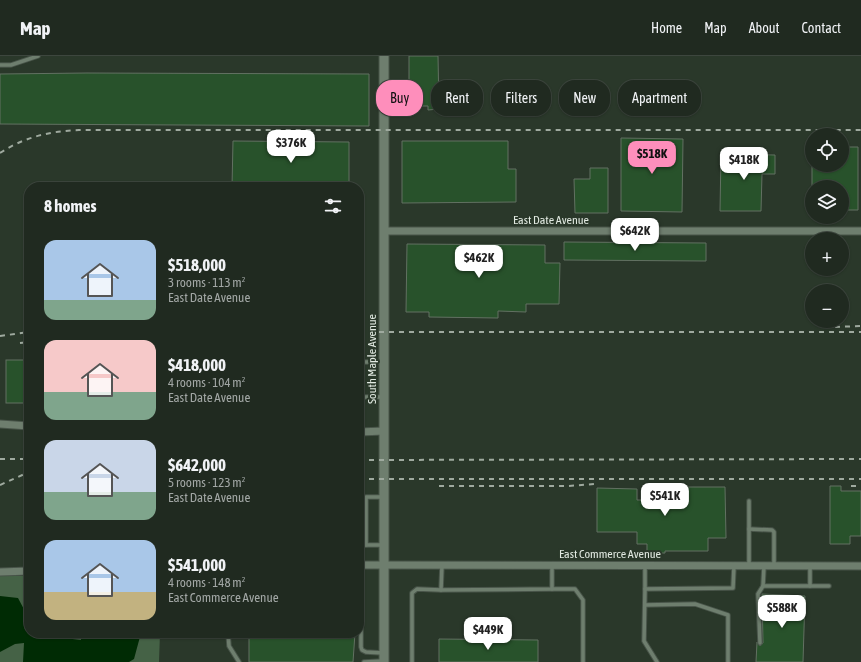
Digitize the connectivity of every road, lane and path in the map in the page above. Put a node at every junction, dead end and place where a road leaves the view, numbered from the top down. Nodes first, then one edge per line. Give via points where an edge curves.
1 (38, 56) edge
2 (384, 56) edge
3 (0, 65) edge
4 (384, 231) junction
5 (861, 231) edge
6 (364, 362) edge
7 (384, 362) junction
8 (364, 397) edge
9 (384, 397) junction
10 (0, 424) edge
11 (24, 426) edge
12 (384, 431) junction
13 (364, 432) edge
14 (384, 497) junction
15 (749, 501) dead end
16 (749, 529) junction
17 (366, 545) joint
18 (384, 545) junction
19 (364, 565) edge
20 (384, 565) junction
21 (442, 565) junction
22 (552, 565) junction
23 (645, 566) junction
24 (734, 566) junction
25 (749, 566) junction
26 (764, 566) junction
27 (774, 566) junction
28 (810, 566) junction
29 (861, 566) edge
30 (24, 571) edge
31 (0, 572) edge
32 (764, 586) junction
33 (810, 586) junction
34 (829, 586) dead end
35 (645, 588) junction
36 (442, 590) junction
37 (552, 590) junction
38 (645, 605) junction
39 (228, 638) edge
40 (360, 638) edge
41 (760, 642) dead end
42 (384, 659) edge
43 (239, 662) edge
44 (364, 662) edge
45 (412, 662) edge
46 (583, 662) edge
47 (657, 662) edge
48 (728, 662) edge

1 - 3 lane via 11,65
2 - 4 street, South Maple Avenue
4 - 5 street, East Date Avenue
4 - 7 street, South Maple Avenue
6 - 7 lane
7 - 9 street, South Maple Avenue
8 - 9 lane
9 - 12 street, South Maple Avenue
10 - 11 street
12 - 13 street
12 - 14 street, South Maple Avenue
14 - 17 lane via 366,497
14 - 18 street, South Maple Avenue
15 - 16 lane
16 - 25 lane
16 - 27 lane via 774,532
17 - 18 lane
18 - 20 street, South Maple Avenue
19 - 20 street, East Commerce Avenue
20 - 21 street, East Commerce Avenue
20 - 42 street, South Maple Avenue
21 - 22 street, East Commerce Avenue
21 - 36 lane
22 - 23 street, East Commerce Avenue
22 - 37 lane
23 - 24 street, East Commerce Avenue
23 - 35 lane
24 - 25 street, East Commerce Avenue
24 - 35 lane via 733,588
25 - 26 street, East Commerce Avenue
26 - 27 street, East Commerce Avenue
26 - 32 lane
27 - 28 street, East Commerce Avenue
28 - 29 street, East Commerce Avenue
28 - 33 lane
30 - 31 street
32 - 33 lane
32 - 41 lane via 758,594
33 - 34 lane
35 - 38 lane
36 - 37 lane
36 - 45 lane via 417,590 412,593
37 - 46 lane via 575,589 583,600
38 - 47 lane via 644,641
38 - 48 lane via 695,604 728,615
39 - 43 lane via 228,646
40 - 42 lane via 362,650
42 - 44 lane

